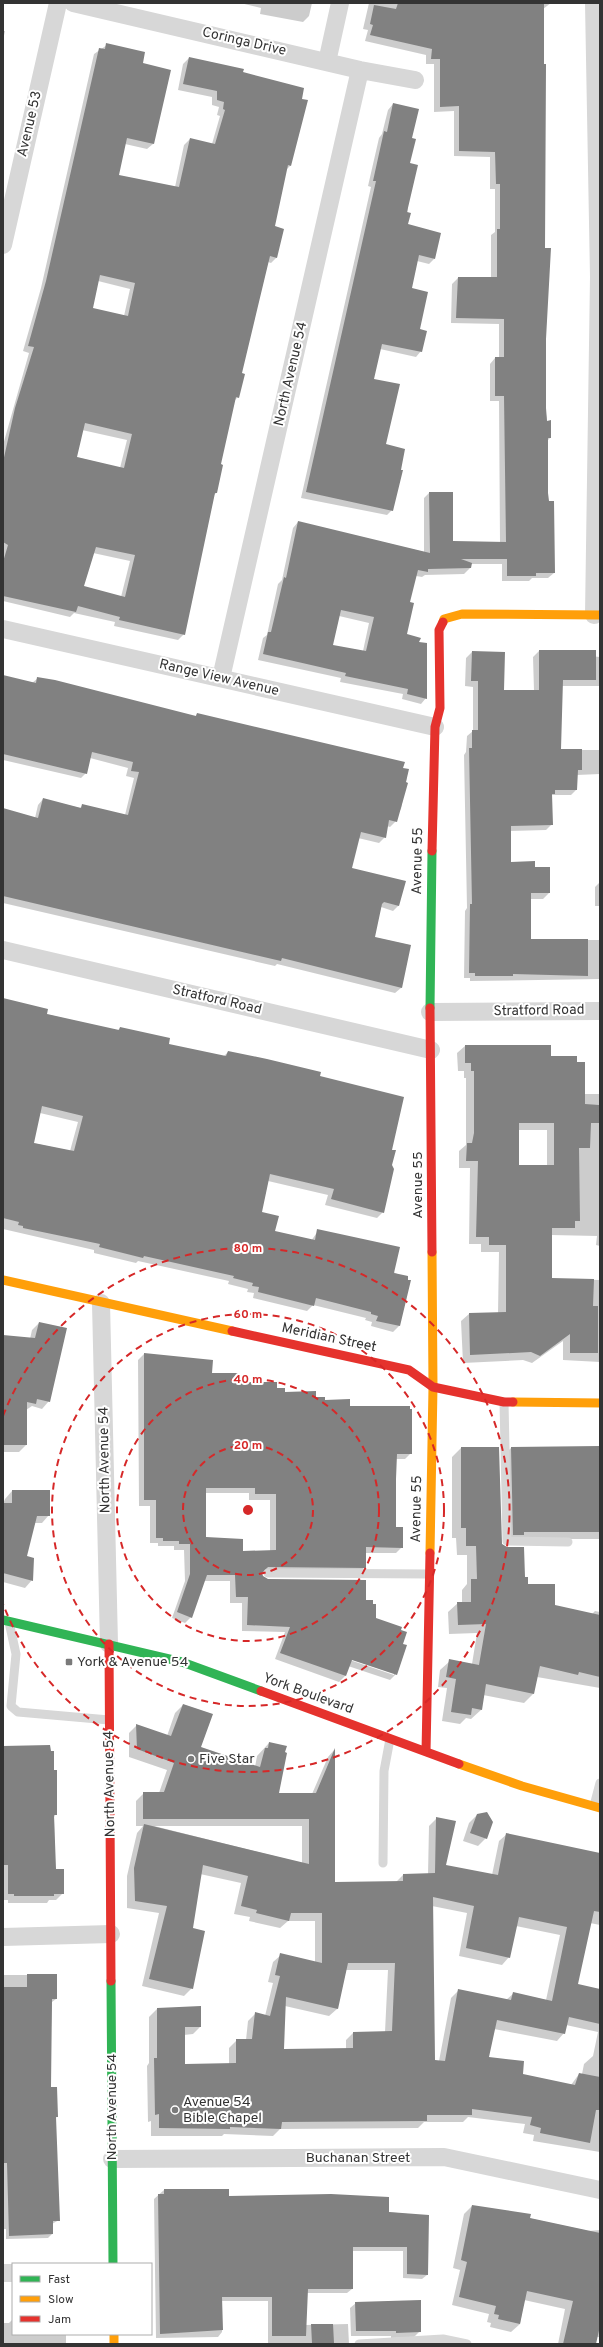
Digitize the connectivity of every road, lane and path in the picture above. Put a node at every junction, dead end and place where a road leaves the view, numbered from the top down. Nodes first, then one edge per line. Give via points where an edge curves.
1 (58, 3) edge
2 (73, 3) edge
3 (340, 3) edge
4 (594, 3) edge
5 (327, 62) junction
6 (360, 70) junction
7 (415, 80) dead end
8 (3, 245) edge
9 (599, 277) edge
10 (597, 615) edge
11 (3, 629) edge
12 (221, 678) junction
13 (435, 727) junction
14 (3, 950) edge
15 (600, 1011) edge
16 (430, 1012) junction
17 (431, 1050) junction
18 (3, 1280) edge
19 (101, 1303) junction
20 (433, 1387) junction
21 (504, 1402) junction
22 (600, 1403) edge
23 (568, 1542) dead end
24 (268, 1573) dead end
25 (430, 1574) junction
26 (6, 1620) edge
27 (109, 1644) junction
28 (109, 1720) junction
29 (390, 1739) junction
30 (426, 1752) junction
31 (600, 1783) edge
32 (597, 1807) edge
33 (383, 1863) dead end
34 (111, 1934) junction
35 (3, 1937) edge
36 (112, 2159) junction
37 (600, 2190) edge
38 (113, 2263) edge
39 (359, 2344) edge
40 (467, 2344) edge

1 - 8 street, Avenue 53
2 - 5 street, Coringa Drive
3 - 5 street
4 - 9 street
5 - 6 street, Coringa Drive
6 - 7 street, Coringa Drive
6 - 12 street, North Avenue 54
9 - 10 street
10 - 13 street, Avenue 55 via 462,614 444,619 439,630 440,708
11 - 12 street, Range View Avenue
12 - 13 street, Range View Avenue
13 - 16 street, Avenue 55
14 - 17 street, Stratford Road
15 - 16 street, Stratford Road
16 - 17 street, Avenue 55
17 - 20 street, Avenue 55
18 - 19 street, Meridian Street
19 - 20 street, Meridian Street via 409,1370
19 - 27 street, North Avenue 54
20 - 21 street, Meridian Street
20 - 25 street, Avenue 55
21 - 22 street, Meridian Street
21 - 23 lane via 507,1541
24 - 25 lane
25 - 30 street, Avenue 55
26 - 27 street, York Boulevard
26 - 28 lane via 16,1654 11,1706 18,1712
27 - 28 street, North Avenue 54
27 - 29 street, York Boulevard via 182,1662
28 - 34 street, North Avenue 54
29 - 30 street, York Boulevard
29 - 33 lane via 384,1771
30 - 32 street, York Boulevard via 522,1786
31 - 32 lane
34 - 35 street
34 - 36 street, North Avenue 54
36 - 37 street, Buchanan Street via 444,2157
36 - 38 street, North Avenue 54
39 - 40 lane via 443,2339

